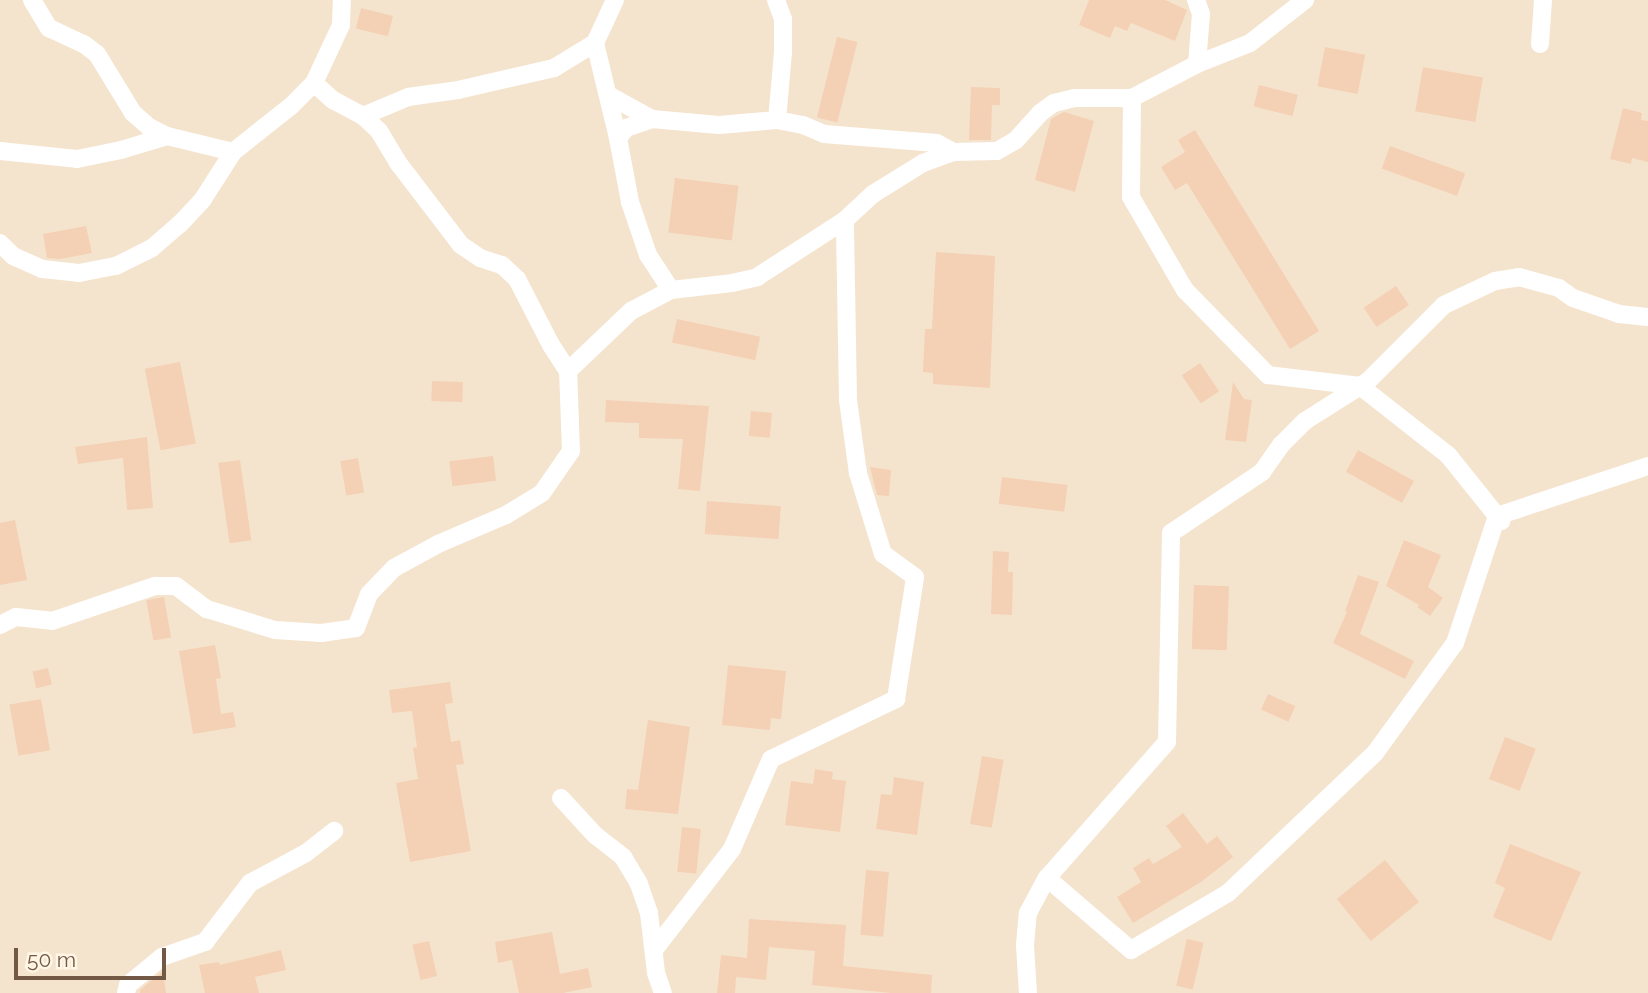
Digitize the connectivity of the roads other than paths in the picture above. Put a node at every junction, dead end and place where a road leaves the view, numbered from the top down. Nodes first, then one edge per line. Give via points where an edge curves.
1 (32, 0) edge
2 (342, 0) edge
3 (615, 0) edge
4 (776, 0) edge
5 (1196, 0) edge
6 (1305, 0) edge
7 (1542, 0) edge
8 (595, 43) junction
9 (1540, 44) dead end
10 (1197, 64) junction
11 (314, 83) junction
12 (610, 96) junction
13 (1132, 98) junction
14 (363, 116) junction
15 (652, 119) junction
16 (777, 120) junction
17 (167, 136) junction
18 (618, 138) junction
19 (0, 151) edge
20 (233, 152) junction
21 (953, 152) junction
22 (845, 220) junction
23 (0, 243) edge
24 (671, 290) junction
25 (1648, 317) edge
26 (569, 371) junction
27 (1360, 386) junction
28 (1648, 466) edge
29 (1499, 518) junction
30 (0, 625) edge
31 (561, 798) dead end
32 (334, 831) dead end
33 (1047, 877) junction
34 (654, 950) junction
35 (126, 993) edge
36 (663, 993) edge
37 (1027, 993) edge

1 - 17 street via 49,27 97,54 133,113
2 - 11 street via 341,25
3 - 8 street
4 - 16 street via 783,52
5 - 10 street via 1201,14
6 - 10 street via 1250,43
7 - 9 street
8 - 12 street
8 - 14 street via 554,68 408,97
10 - 13 street
11 - 14 street
11 - 20 street
12 - 15 street
12 - 18 street
13 - 21 street via 1074,98 1054,103 997,152
13 - 27 street via 1130,197 1185,290 1268,375
14 - 26 street via 379,131 398,164 461,245 502,265 517,279
15 - 16 street via 719,125
15 - 18 street via 626,128
16 - 21 street via 824,134 937,143
17 - 19 street via 77,159
17 - 20 street
18 - 24 street via 630,202 648,255
20 - 23 street via 203,199 180,224 152,248 116,266 79,273 43,269 13,256
21 - 22 street via 923,163 873,194
22 - 24 street via 757,276
22 - 34 street via 848,400 858,473 883,554 915,577 896,699 771,759 732,849
24 - 26 street via 631,311
25 - 27 street via 1619,314 1573,298 1559,288 1508,277 1444,305
26 - 30 street via 571,451 542,493 394,568 369,594 356,628 321,633 275,630 207,608 176,586 155,586 52,621 16,617
27 - 29 street via 1448,454
27 - 33 street via 1305,421 1262,472 1171,533 1167,742
28 - 29 street
29 - 33 street via 1455,643 1375,753 1228,893 1131,950
31 - 34 street via 623,857 643,894
32 - 35 street via 306,853 250,883 205,942 162,957 128,985
33 - 37 street via 1028,914
34 - 36 street

